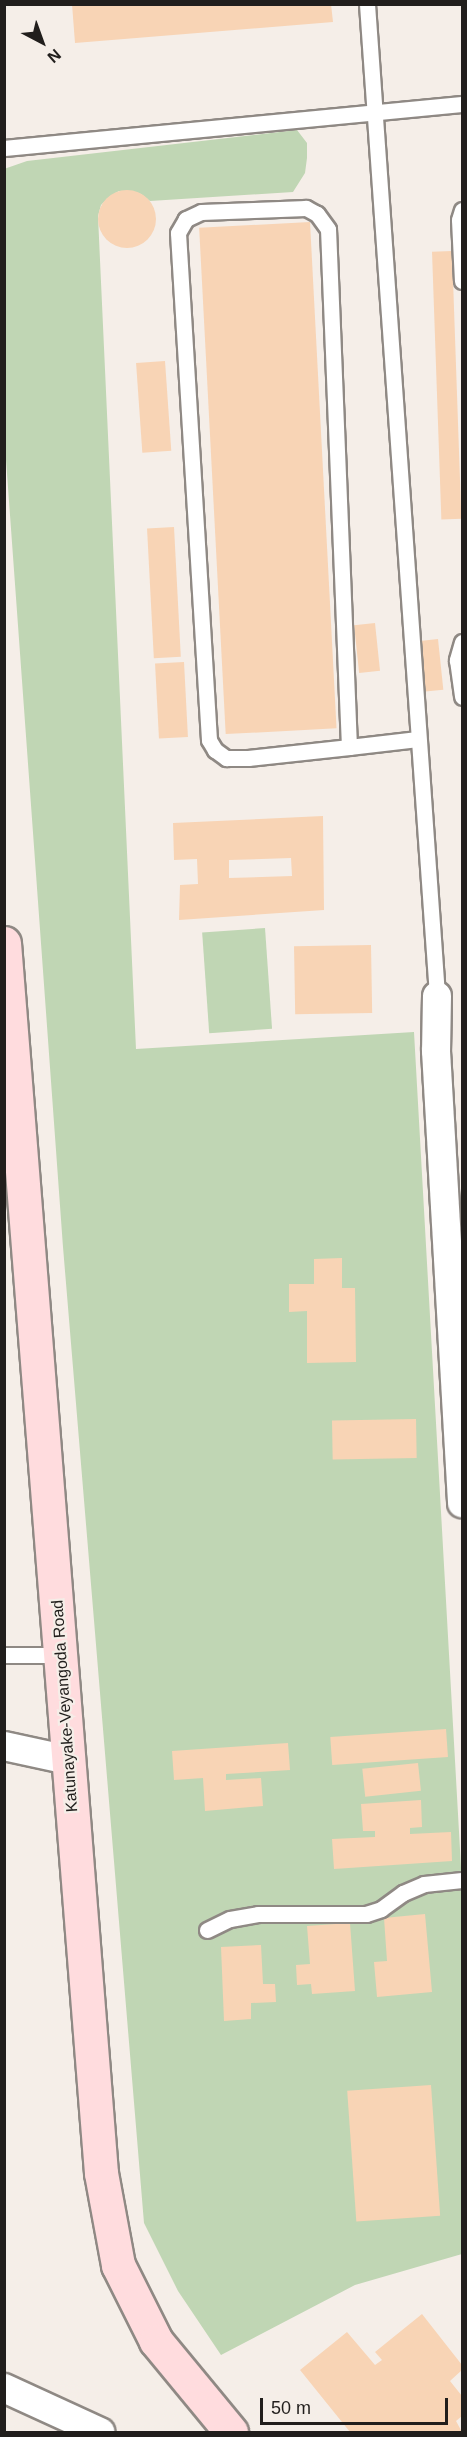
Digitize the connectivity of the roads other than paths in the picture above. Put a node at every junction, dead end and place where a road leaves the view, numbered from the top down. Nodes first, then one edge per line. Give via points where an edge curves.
1 (367, 4) edge
2 (462, 104) edge
3 (374, 113) junction
4 (4, 148) edge
5 (462, 210) edge
6 (462, 281) edge
7 (462, 642) edge
8 (462, 697) edge
9 (418, 739) junction
10 (349, 747) junction
11 (4, 943) edge
12 (437, 996) joint
13 (462, 1503) edge
14 (4, 1655) edge
15 (62, 1655) junction
16 (4, 1746) edge
17 (69, 1760) junction
18 (462, 1881) edge
19 (207, 1930) dead end
20 (4, 2388) edge
21 (100, 2433) edge
22 (231, 2433) edge

1 - 3 lane
2 - 3 lane
3 - 4 lane
3 - 9 lane
5 - 6 lane
7 - 8 lane via 457,660
9 - 10 lane
9 - 12 lane
10 - 10 lane via 226,758 209,740 178,233 186,219 201,212 306,208 317,214 328,229
11 - 15 main road, Katunayake-Veyangoda Road
12 - 13 street via 436,1062
14 - 15 lane
15 - 17 main road, Katunayake-Veyangoda Road
16 - 17 street
17 - 22 main road, Katunayake-Veyangoda Road via 102,2173 118,2265 156,2341
18 - 19 lane via 424,1884 366,1914 258,1914 230,1918
20 - 21 street

